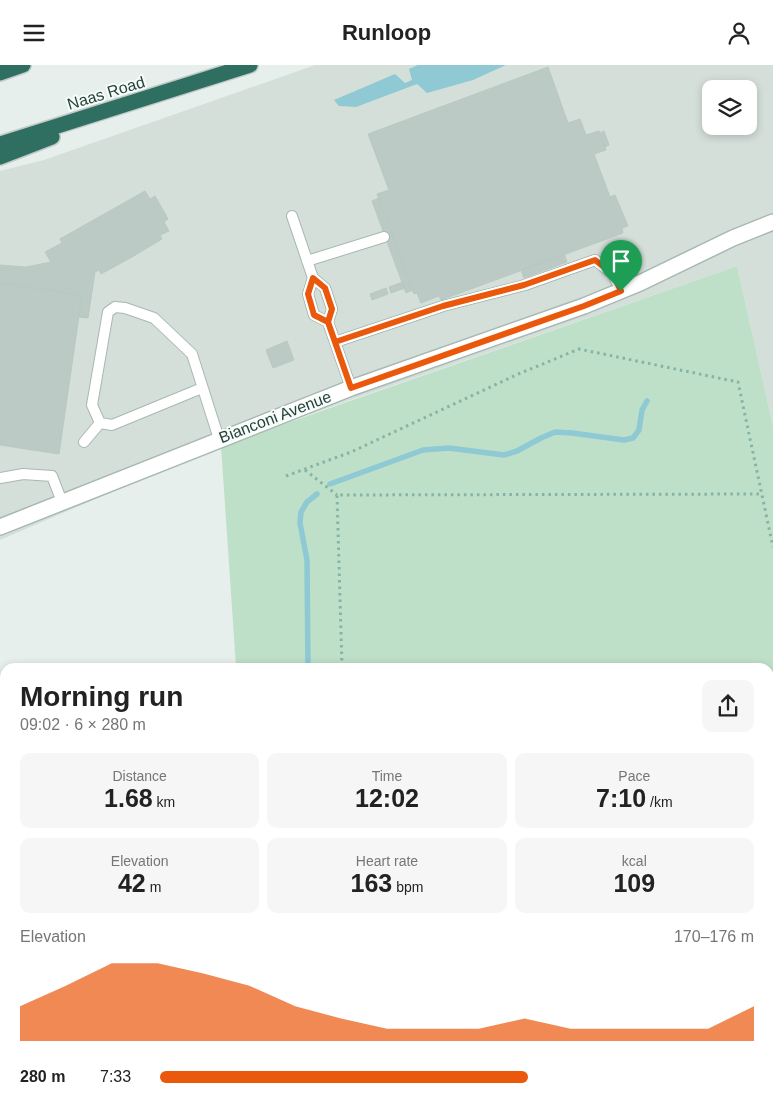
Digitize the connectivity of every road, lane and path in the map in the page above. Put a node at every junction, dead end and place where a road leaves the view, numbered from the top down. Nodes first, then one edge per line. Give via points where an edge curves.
1 (23, 65) edge
2 (250, 65) edge
3 (0, 73) edge
4 (105, 111) junction
5 (0, 144) edge
6 (0, 157) edge
7 (292, 216) dead end
8 (773, 223) edge
9 (384, 237) dead end
10 (307, 261) junction
11 (313, 278) junction
12 (621, 291) junction
13 (328, 322) junction
14 (335, 342) junction
15 (351, 388) junction
16 (202, 389) junction
17 (100, 423) junction
18 (219, 439) junction
19 (84, 442) dead end
20 (304, 470) junction
21 (286, 476) dead end
22 (0, 478) edge
23 (762, 494) junction
24 (337, 495) junction
25 (62, 502) junction
26 (0, 527) edge
27 (773, 547) edge
28 (342, 663) edge

1 - 3 highway
2 - 4 highway, Naas Road
4 - 5 highway, Naas Road
4 - 6 highway via 45,141
7 - 10 lane
8 - 12 street, Bianconi Avenue via 733,238
9 - 10 lane
10 - 11 lane
11 - 13 lane via 325,288 332,309
11 - 13 lane via 308,294 314,315
12 - 14 lane via 613,274 595,260
12 - 15 street, Bianconi Avenue
13 - 14 lane
14 - 15 lane
15 - 18 street, Bianconi Avenue
16 - 17 lane via 112,425
16 - 17 lane via 192,354 173,335 154,318 115,307 108,312 92,405
16 - 18 lane
17 - 19 lane
18 - 25 street, Bianconi Avenue
20 - 21 path
20 - 23 path via 579,349 738,381
20 - 24 path
22 - 25 lane via 23,474 52,476
23 - 24 path
23 - 27 path
24 - 28 path
25 - 26 street, Bianconi Avenue

